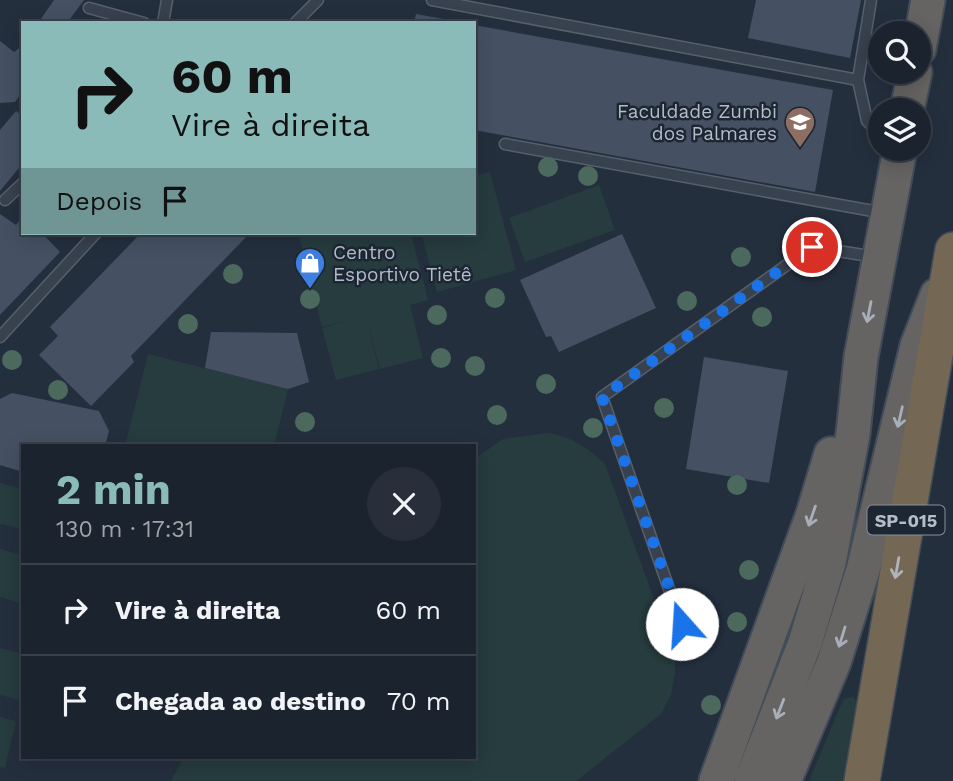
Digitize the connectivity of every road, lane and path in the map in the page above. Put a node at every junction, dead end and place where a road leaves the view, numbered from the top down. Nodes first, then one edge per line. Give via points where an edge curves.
1 (107, 0) edge
2 (167, 0) edge
3 (432, 0) edge
4 (871, 0) edge
5 (928, 0) edge
6 (316, 1) edge
7 (89, 8) dead end
8 (102, 12) junction
9 (136, 21) edge
10 (163, 21) edge
11 (298, 21) edge
12 (924, 21) edge
13 (858, 80) junction
14 (868, 122) edge
15 (505, 144) dead end
16 (893, 161) edge
17 (21, 185) edge
18 (5, 200) dead end
19 (888, 214) junction
20 (94, 235) edge
21 (952, 255) edge
22 (880, 258) junction
23 (0, 337) edge
24 (861, 357) junction
25 (691, 649) dead end
26 (721, 768) edge
27 (705, 781) edge
28 (751, 781) edge
29 (784, 781) edge
30 (862, 781) edge

1 - 8 lane
2 - 10 lane
3 - 13 lane
4 - 13 lane
5 - 12 highway
6 - 11 lane
7 - 8 lane
8 - 9 lane
13 - 14 lane
15 - 19 lane
16 - 19 highway
17 - 18 lane
19 - 22 highway
20 - 23 lane
21 -> 29 highway via 917,346 863,570 834,662
21 -> 30 highway, SP-015
22 -> 24 highway
22 - 25 lane via 812,247 602,397
24 -> 26 highway via 813,514
24 -> 28 highway via 853,434 829,563 805,643
26 - 27 highway

